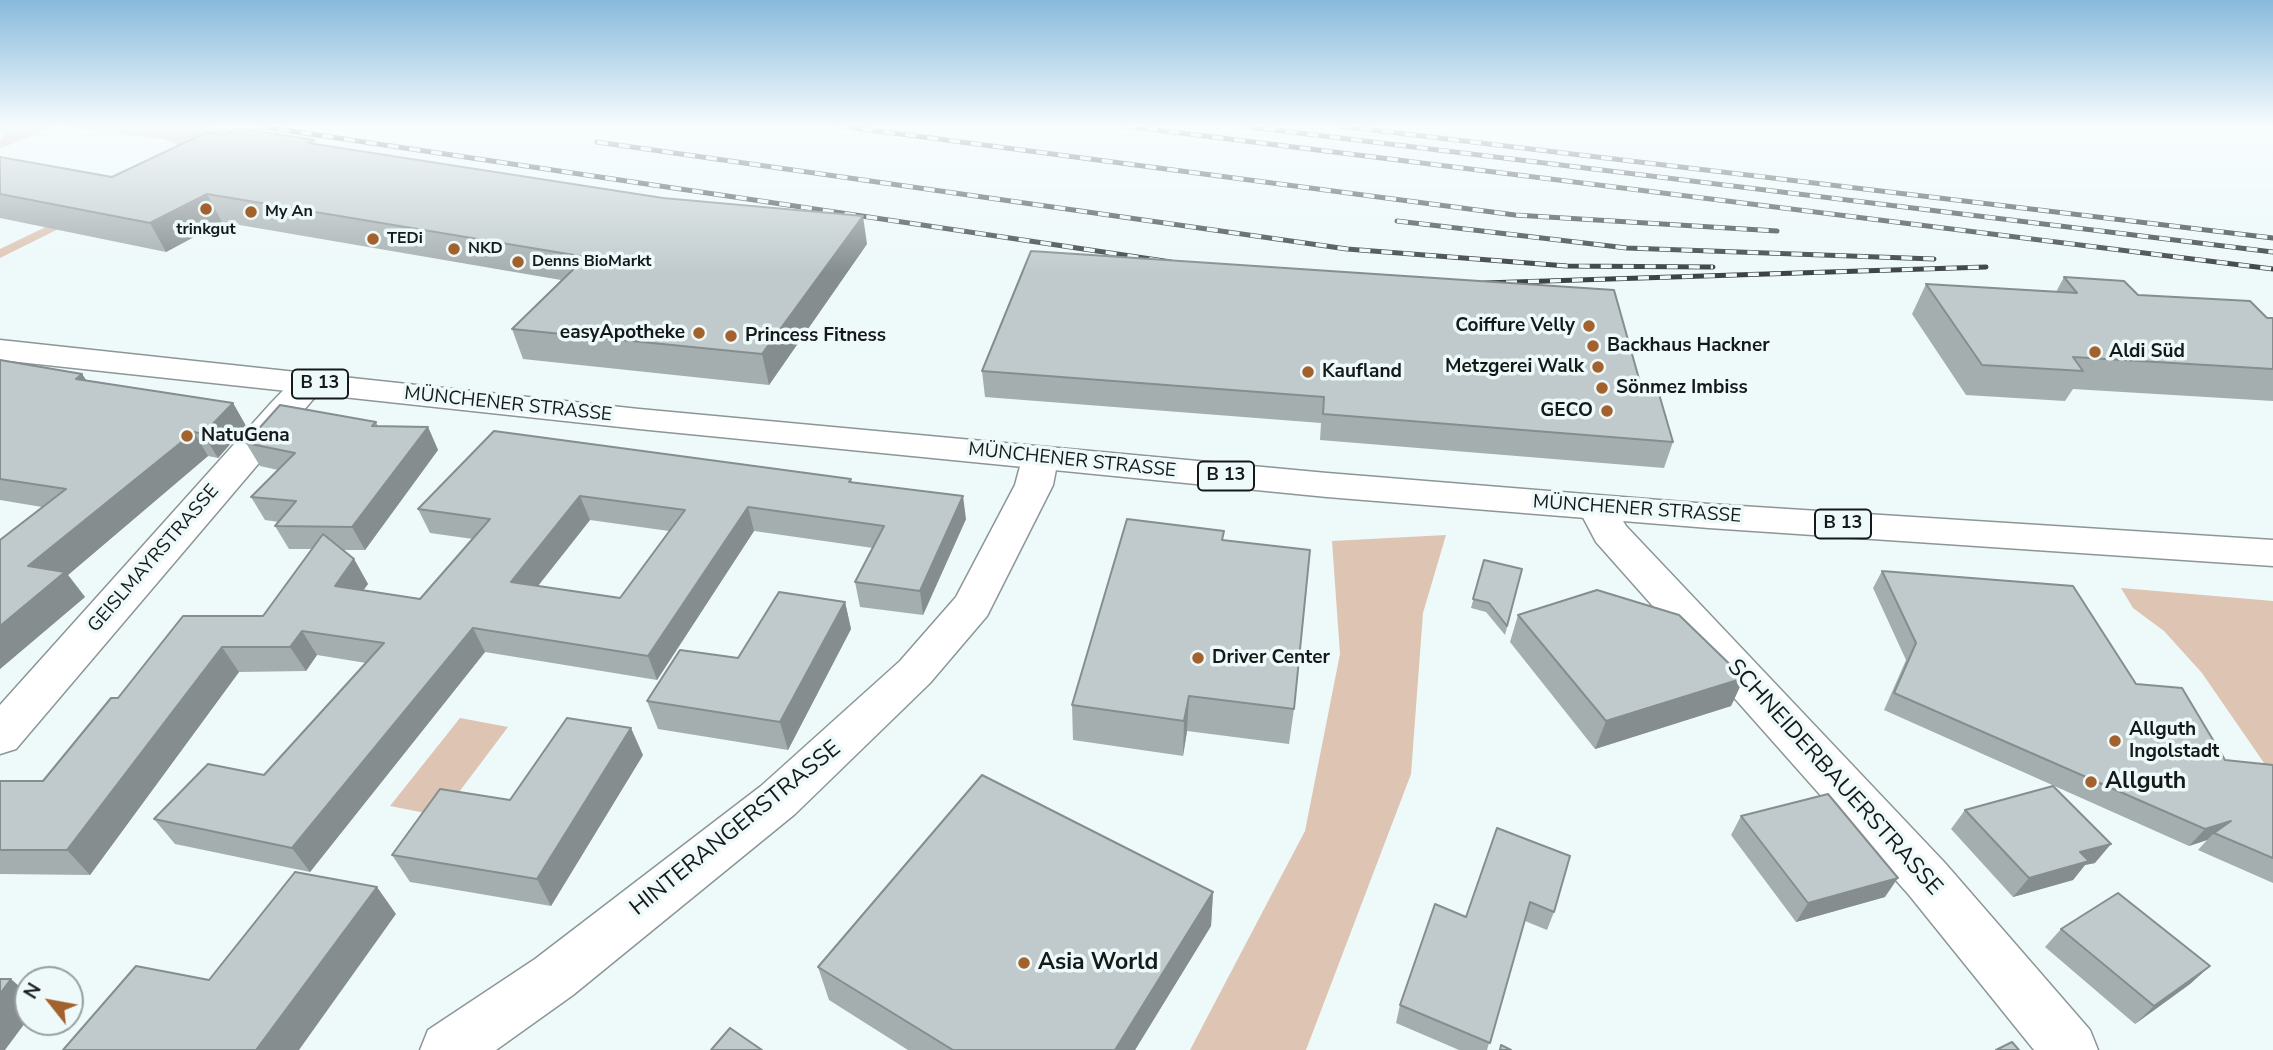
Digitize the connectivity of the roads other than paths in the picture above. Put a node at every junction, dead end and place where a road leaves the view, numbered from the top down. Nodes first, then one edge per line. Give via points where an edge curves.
1 (5, 354) edge
2 (309, 383) junction
3 (1040, 459) junction
4 (1597, 508) junction
5 (2273, 553) edge
6 (0, 736) edge
7 (448, 1050) edge
8 (2070, 1050) edge

1 - 2 main road, MÜNCHENER STRASSE / B 13
2 - 3 main road, MÜNCHENER STRASSE / B 13
2 - 6 main road, GEISLMAYRSTRASSE
3 - 4 main road, MÜNCHENER STRASSE / B 13
3 - 7 main road, HINTERANGERSTRASSE via 1034,485 972,606 915,672 778,800 554,977
4 - 5 main road, MÜNCHENER STRASSE / B 13
4 - 8 main road, SCHNEIDERBAUERSTRASSE via 1610,533 1927,879

